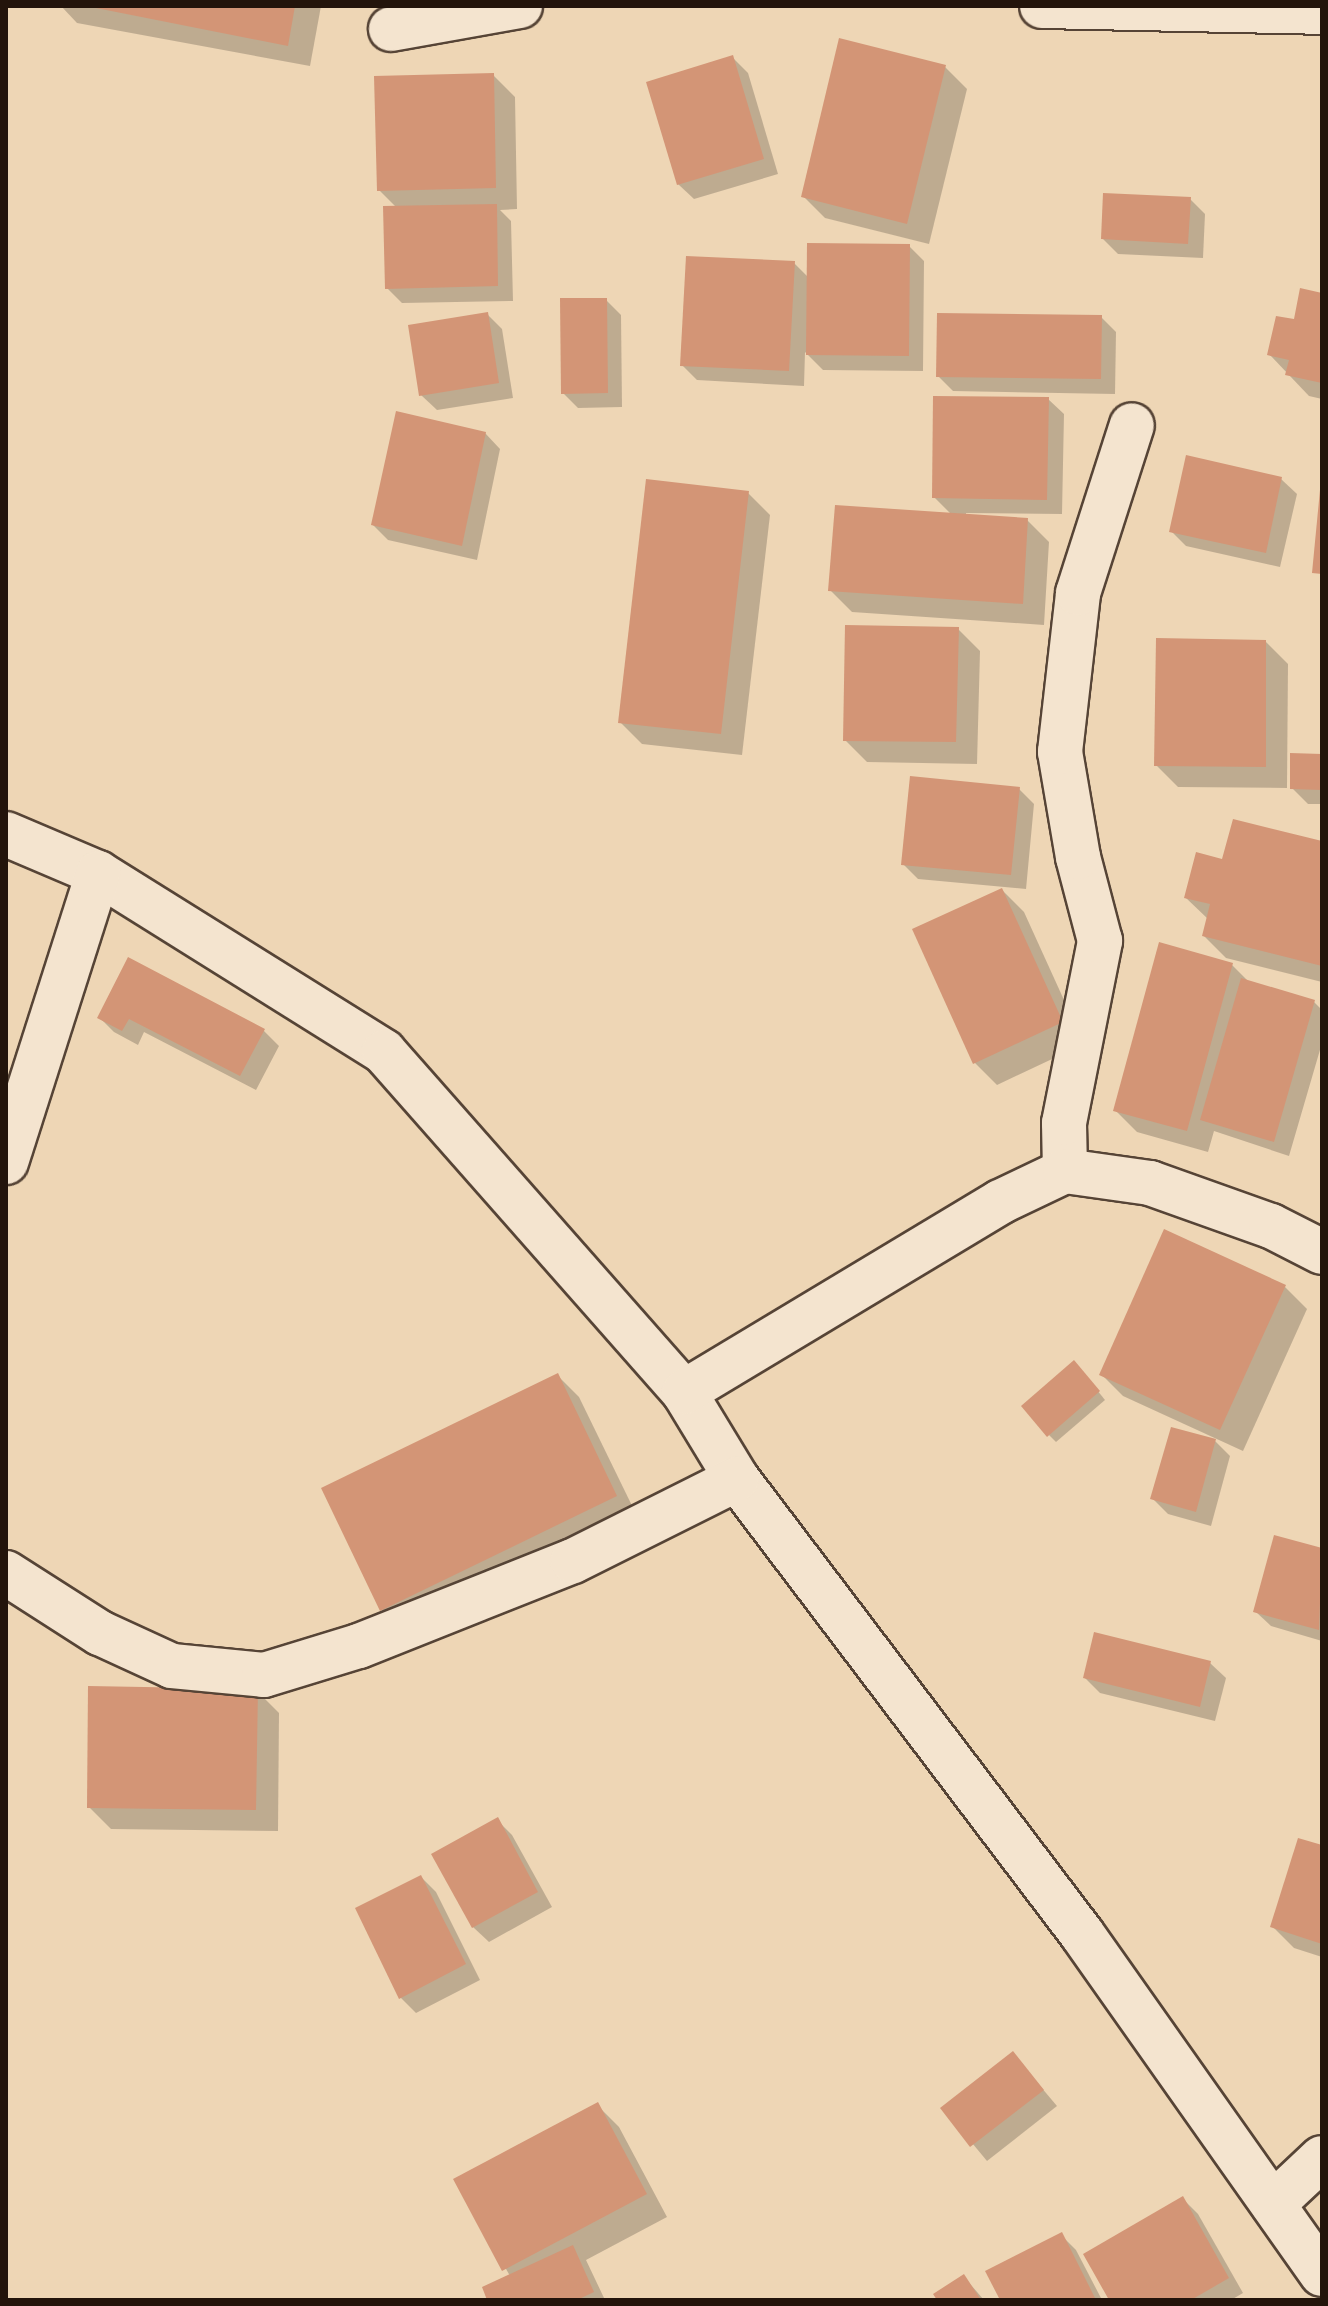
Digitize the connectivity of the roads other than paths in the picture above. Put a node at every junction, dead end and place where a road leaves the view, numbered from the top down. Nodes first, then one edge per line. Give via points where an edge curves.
1 (520, 6) edge
2 (1042, 6) edge
3 (1143, 7) edge
4 (1322, 12) edge
5 (391, 29) dead end
6 (1132, 425) dead end
7 (6, 834) edge
8 (98, 873) junction
9 (6, 1162) edge
10 (1065, 1171) junction
11 (1322, 1252) edge
12 (684, 1392) junction
13 (737, 1479) junction
14 (6, 1573) edge
15 (1322, 2158) edge
16 (1273, 2204) junction
17 (1322, 2274) edge

1 - 5 street
2 - 3 street
3 - 4 street
6 - 10 street via 1078,593 1060,752 1078,857 1100,941 1064,1123
7 - 8 street
8 - 9 street
8 - 12 street via 384,1052
10 - 11 street via 1150,1183 1271,1226
10 - 12 street via 1000,1202
12 - 13 street
13 - 14 street via 573,1561 359,1646 264,1675 172,1666 100,1633
13 - 16 street via 1082,1934
15 - 16 street
16 - 17 street

